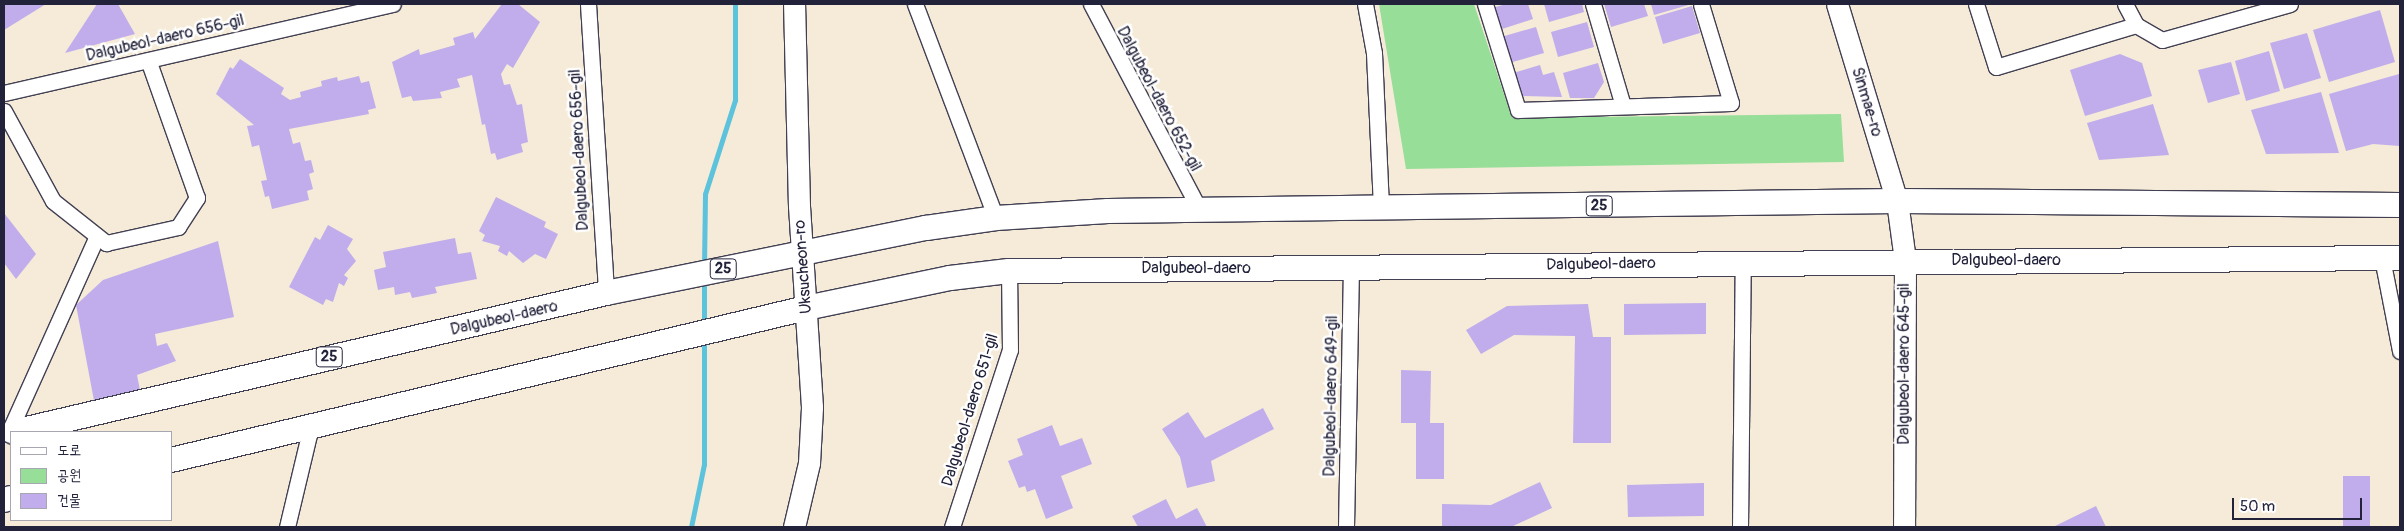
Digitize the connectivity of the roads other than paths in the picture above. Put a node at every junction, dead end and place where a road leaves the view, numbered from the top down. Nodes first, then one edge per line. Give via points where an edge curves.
1 (393, 4) edge
2 (588, 4) edge
3 (794, 4) edge
4 (915, 4) edge
5 (1091, 4) edge
6 (1365, 4) edge
7 (1485, 4) edge
8 (1593, 4) edge
9 (1701, 4) edge
10 (1837, 4) edge
11 (1976, 4) edge
12 (2126, 4) edge
13 (2290, 4) edge
14 (2136, 25) junction
15 (148, 60) junction
16 (4, 93) edge
17 (1623, 106) junction
18 (4, 111) edge
19 (1898, 201) junction
20 (2400, 205) edge
21 (1381, 207) junction
22 (1199, 209) junction
23 (996, 218) junction
24 (97, 236) junction
25 (802, 252) junction
26 (2391, 258) edge
27 (1904, 260) junction
28 (1743, 262) junction
29 (1352, 266) junction
30 (1010, 271) junction
31 (606, 293) junction
32 (806, 308) junction
33 (2400, 351) edge
34 (311, 426) junction
35 (18, 431) edge
36 (9, 433) edge
37 (172, 460) edge
38 (286, 527) edge
39 (794, 527) edge
40 (952, 527) edge
41 (1346, 527) edge
42 (1740, 527) edge
43 (1904, 527) edge

1 - 15 street, Dalgubeol-daero 656-gil
2 - 31 street, Dalgubeol-daero 656-gil
3 - 25 street, Uksucheon-ro
4 - 23 street
5 - 22 street, Dalgubeol-daero 652-gil
6 - 21 street via 1374,53
7 - 17 street via 1518,110
8 - 17 street
9 - 17 street via 1731,103
10 - 19 street, Sinmae-ro
11 - 14 street via 1996,67
12 - 14 street
13 - 14 street via 2162,40
15 - 16 street, Dalgubeol-daero 656-gil
15 - 24 street via 197,198 178,227 106,243
18 - 24 street via 53,201
19 - 20 main road, Dalgubeol-daero / 25
19 - 21 main road, Dalgubeol-daero / 25
19 - 27 street, Dalgubeol-daero 645-gil
21 - 22 main road, Dalgubeol-daero / 25
22 - 23 main road, Dalgubeol-daero / 25
23 - 25 main road, Dalgubeol-daero / 25
24 - 36 street
25 - 31 main road, Dalgubeol-daero / 25
25 - 32 street, Uksucheon-ro
26 - 27 main road, Dalgubeol-daero
26 - 33 street
27 - 28 main road, Dalgubeol-daero
27 - 43 street, Dalgubeol-daero 645-gil
28 - 29 main road, Dalgubeol-daero
28 - 42 street
29 - 30 main road, Dalgubeol-daero
29 - 41 street, Dalgubeol-daero 649-gil
30 - 32 main road, Dalgubeol-daero via 950,278
30 - 40 street, Dalgubeol-daero 651-gil via 1010,350
31 - 35 main road, Dalgubeol-daero / 25
32 - 34 main road, Dalgubeol-daero
32 - 39 street, Uksucheon-ro via 812,407 809,463
34 - 37 main road
34 - 38 street

